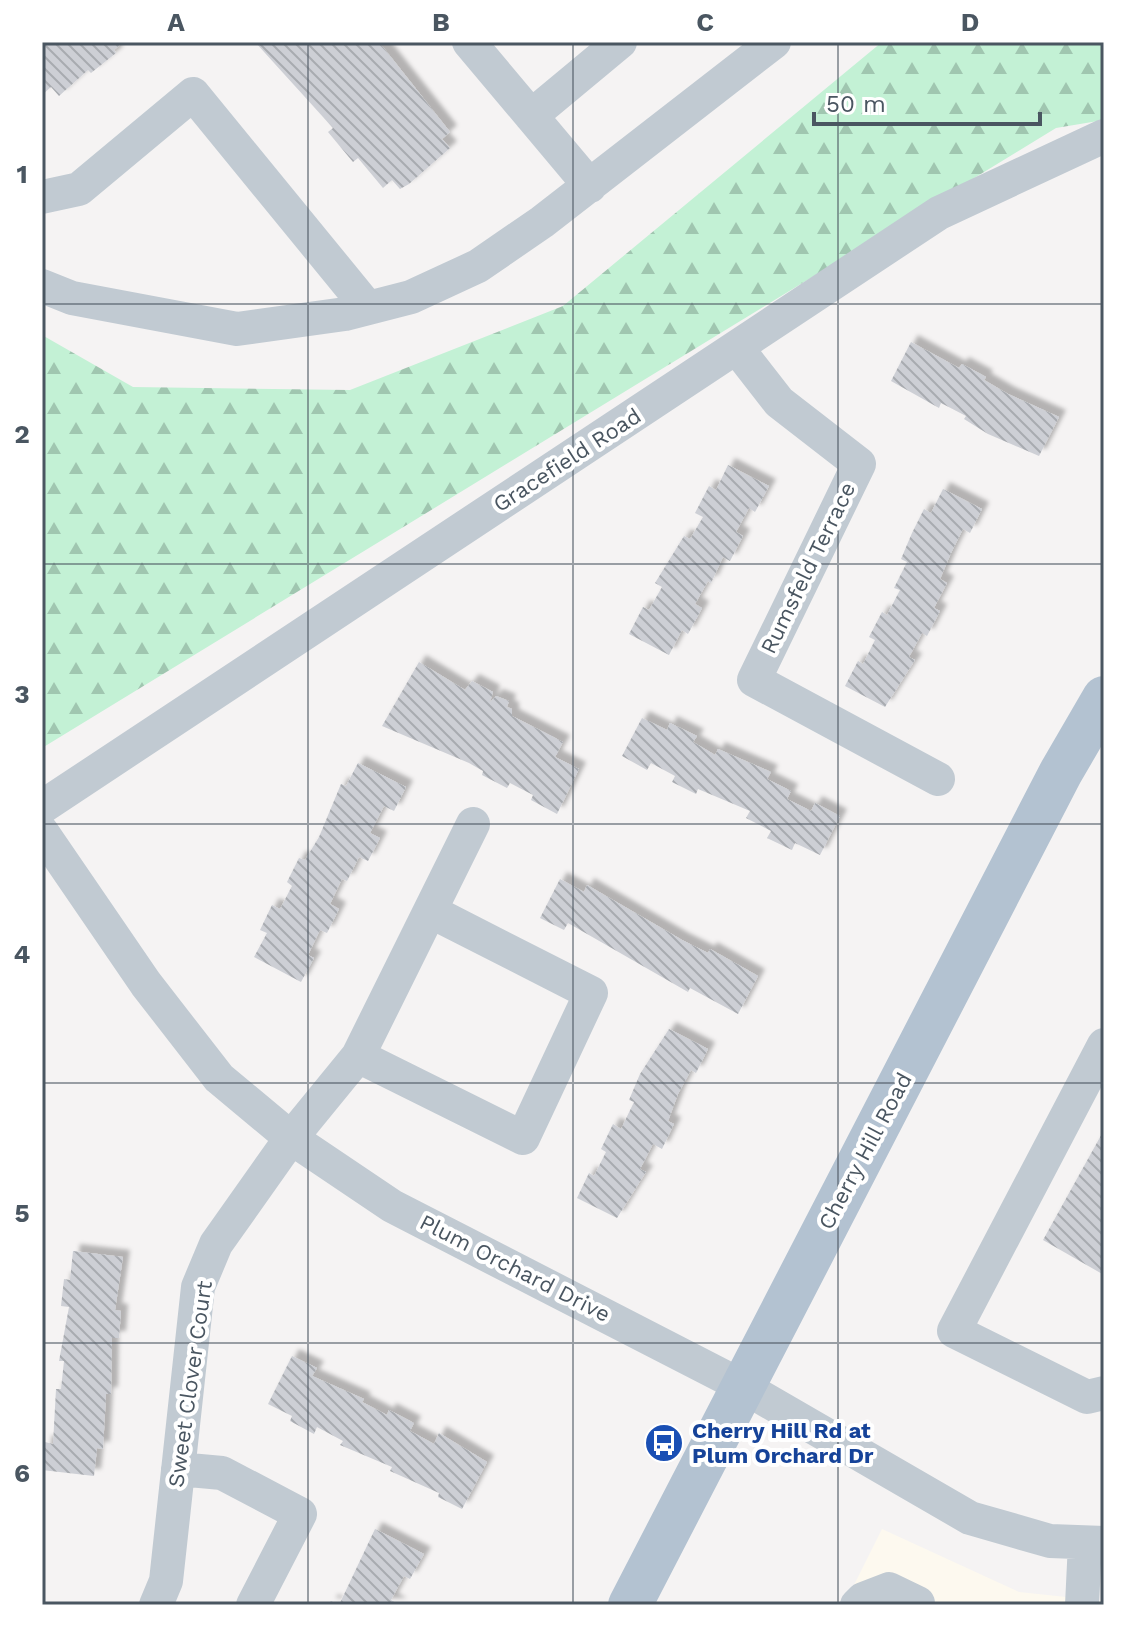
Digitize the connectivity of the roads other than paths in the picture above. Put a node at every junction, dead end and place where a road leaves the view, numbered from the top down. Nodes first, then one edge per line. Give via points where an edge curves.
1 (469, 42) edge
2 (620, 42) edge
3 (774, 42) edge
4 (737, 54) edge
5 (531, 116) junction
6 (1104, 136) edge
7 (590, 186) junction
8 (42, 197) edge
9 (42, 286) edge
10 (368, 308) junction
11 (737, 348) junction
12 (1104, 698) edge
13 (938, 779) dead end
14 (42, 807) edge
15 (473, 824) dead end
16 (42, 832) edge
17 (430, 911) junction
18 (1104, 1045) edge
19 (358, 1056) junction
20 (291, 1138) junction
21 (742, 1386) junction
22 (1104, 1393) edge
23 (178, 1469) junction
24 (1094, 1543) edge
25 (920, 1604) edge
26 (156, 1605) edge
27 (253, 1605) edge
28 (630, 1605) edge
29 (857, 1605) edge
30 (1082, 1605) edge

1 - 5 street
2 - 5 street
3 - 4 street
4 - 7 street
5 - 7 street
6 - 11 street, Gracefield Road via 939,213
7 - 10 street via 478,266 411,297
8 - 10 street via 79,189 193,94
9 - 10 street via 85,301 237,329
11 - 13 street, Rumsfeld Terrace via 779,402 859,464 754,680
11 - 14 street, Gracefield Road
12 - 21 main road, Cherry Hill Road
15 - 17 street, Sweet Clover Court
16 - 20 street, Plum Orchard Drive via 146,984 219,1078
17 - 19 street, Sweet Clover Court
17 - 19 street via 591,993 523,1138
18 - 22 street via 954,1331 1087,1397
19 - 20 street, Sweet Clover Court
20 - 21 street, Plum Orchard Drive via 392,1206
20 - 23 street, Sweet Clover Court via 216,1244 198,1287
21 - 24 street, Plum Orchard Drive via 970,1518 1050,1541
21 - 28 main road, Cherry Hill Road
23 - 26 street, Sweet Clover Court via 166,1581
23 - 27 street via 222,1473 300,1514
24 - 30 street
25 - 29 street via 889,1589

